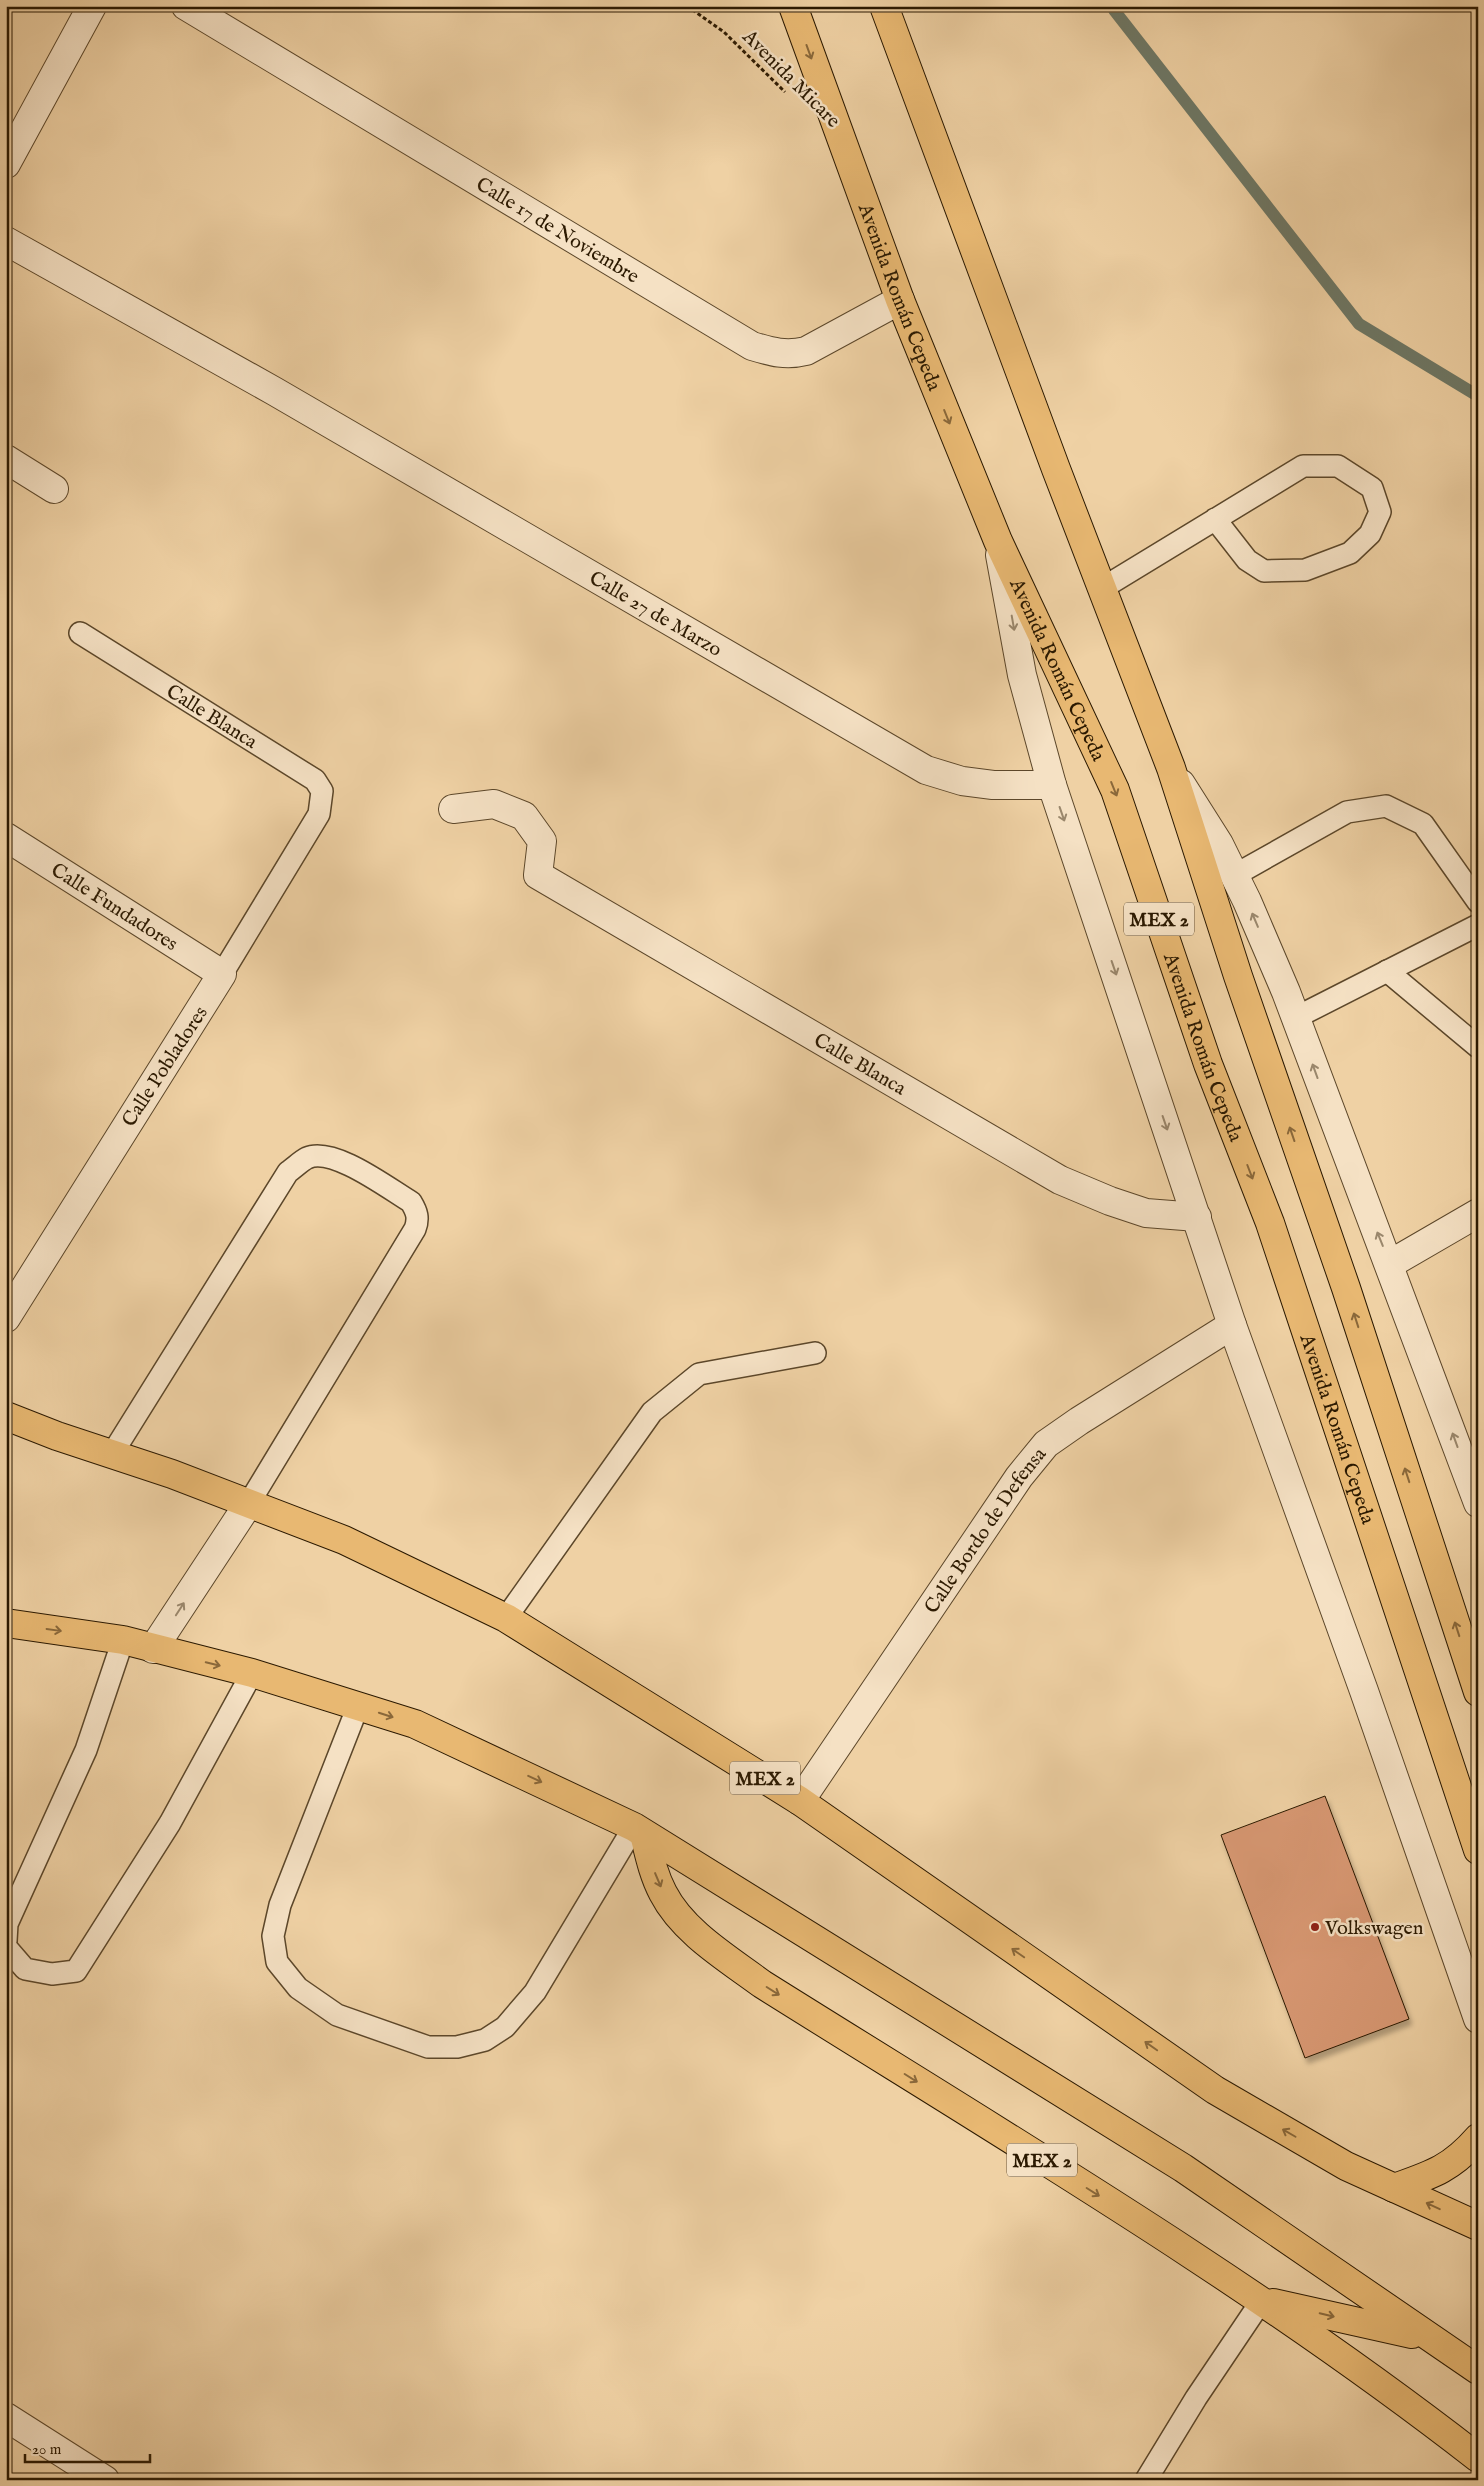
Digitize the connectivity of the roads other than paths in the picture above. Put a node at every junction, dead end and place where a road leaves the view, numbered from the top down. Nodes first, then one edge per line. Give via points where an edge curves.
1 (92, 6) edge
2 (186, 6) edge
3 (793, 6) edge
4 (884, 6) edge
5 (6, 164) edge
6 (6, 241) edge
7 (900, 300) junction
8 (6, 459) edge
9 (54, 489) dead end
10 (1215, 519) junction
11 (998, 541) junction
12 (1102, 589) junction
13 (80, 633) dead end
14 (1170, 768) junction
15 (1052, 785) junction
16 (453, 808) dead end
17 (319, 814) joint
18 (6, 837) edge
19 (1235, 875) junction
20 (1478, 902) edge
21 (1478, 925) edge
22 (1387, 971) junction
23 (222, 974) junction
24 (1295, 1018) junction
25 (1478, 1047) edge
26 (1478, 1213) edge
27 (1197, 1217) junction
28 (1390, 1264) junction
29 (6, 1318) edge
30 (1232, 1325) junction
31 (815, 1353) dead end
32 (6, 1416) edge
33 (112, 1454) junction
34 (1478, 1502) edge
35 (249, 1503) junction
36 (506, 1618) junction
37 (6, 1623) edge
38 (123, 1640) junction
39 (153, 1650) junction
40 (252, 1673) junction
41 (1478, 1692) edge
42 (358, 1706) junction
43 (800, 1800) junction
44 (639, 1830) junction
45 (1478, 1850) edge
46 (6, 1941) edge
47 (6, 1947) edge
48 (1478, 2019) edge
49 (1478, 2138) edge
50 (1394, 2188) junction
51 (1478, 2226) edge
52 (1262, 2300) junction
53 (1426, 2337) junction
54 (1478, 2370) edge
55 (6, 2417) edge
56 (1478, 2458) edge
57 (105, 2480) edge
58 (1146, 2480) edge

1 - 5 street
2 - 7 street, Calle 17 de Noviembre via 752,346 778,354 806,351
3 -> 7 main road, Avenida Román Cepeda / MEX 2
4 - 12 main road, MEX 2
6 - 15 street, Calle 27 de Marzo via 274,391 926,770 993,785
7 -> 11 main road, Avenida Román Cepeda / MEX 2
8 - 9 street
10 - 10 lane via 1303,466 1338,466 1372,488 1380,512 1370,534 1350,553 1305,570 1264,571 1247,560
10 - 12 lane
11 -> 15 street, MEX 2 via 1022,675
11 -> 45 main road, Avenida Román Cepeda / MEX 2 via 1115,790 1208,1064 1270,1223
12 - 14 main road, MEX 2
13 - 17 lane, Calle Blanca via 315,780 322,792
14 - 19 street, MEX 2
41 -> 14 main road, MEX 2 via 1349,1297
15 -> 27 street, MEX 2
16 - 27 street, Calle Blanca via 494,804 524,816 542,841 538,875 1060,1180 1146,1213
17 - 23 lane, Calle Pobladores
18 - 23 street, Calle Fundadores
19 - 20 lane via 1346,812 1386,806 1423,824
24 -> 19 street, MEX 2
21 - 22 lane
22 - 24 lane
22 - 25 lane
23 - 29 street, Calle Pobladores
28 -> 24 street, MEX 2
26 - 28 street
27 - 30 street, MEX 2
34 -> 28 street, MEX 2
30 - 43 street, Calle Bordo de Defensa via 1046,1444 1019,1477
30 - 48 street, MEX 2
31 - 36 lane via 699,1374 652,1412
32 - 33 main road, MEX 2
33 - 35 main road, MEX 2
33 - 35 lane via 288,1172 308,1157 331,1157 411,1202 418,1221
35 - 36 main road, MEX 2 via 344,1540
39 -> 35 street
36 - 43 main road, MEX 2
37 -> 38 main road
38 - 39 main road
38 - 46 lane via 86,1750 7,1924
39 -> 40 main road
40 - 42 main road
40 - 47 lane via 170,1823 76,1971 52,1974 25,1969
42 -> 44 main road via 415,1724
42 - 44 lane via 280,1905 273,1936 277,1962 298,1988 337,2015 428,2047 457,2047 485,2040 505,2027 534,1992
50 -> 43 main road, MEX 2 via 1346,2166 1215,2090
44 -> 52 main road, MEX 2 via 664,1894 683,1920 713,1948 762,1984
44 - 53 main road via 1182,2168
49 - 50 main road via 1459,2158 1438,2172
51 -> 50 main road, MEX 2
52 -> 53 main road
52 - 56 main road, MEX 2 via 1402,2399
52 - 58 lane
53 - 54 main road
55 - 57 street

